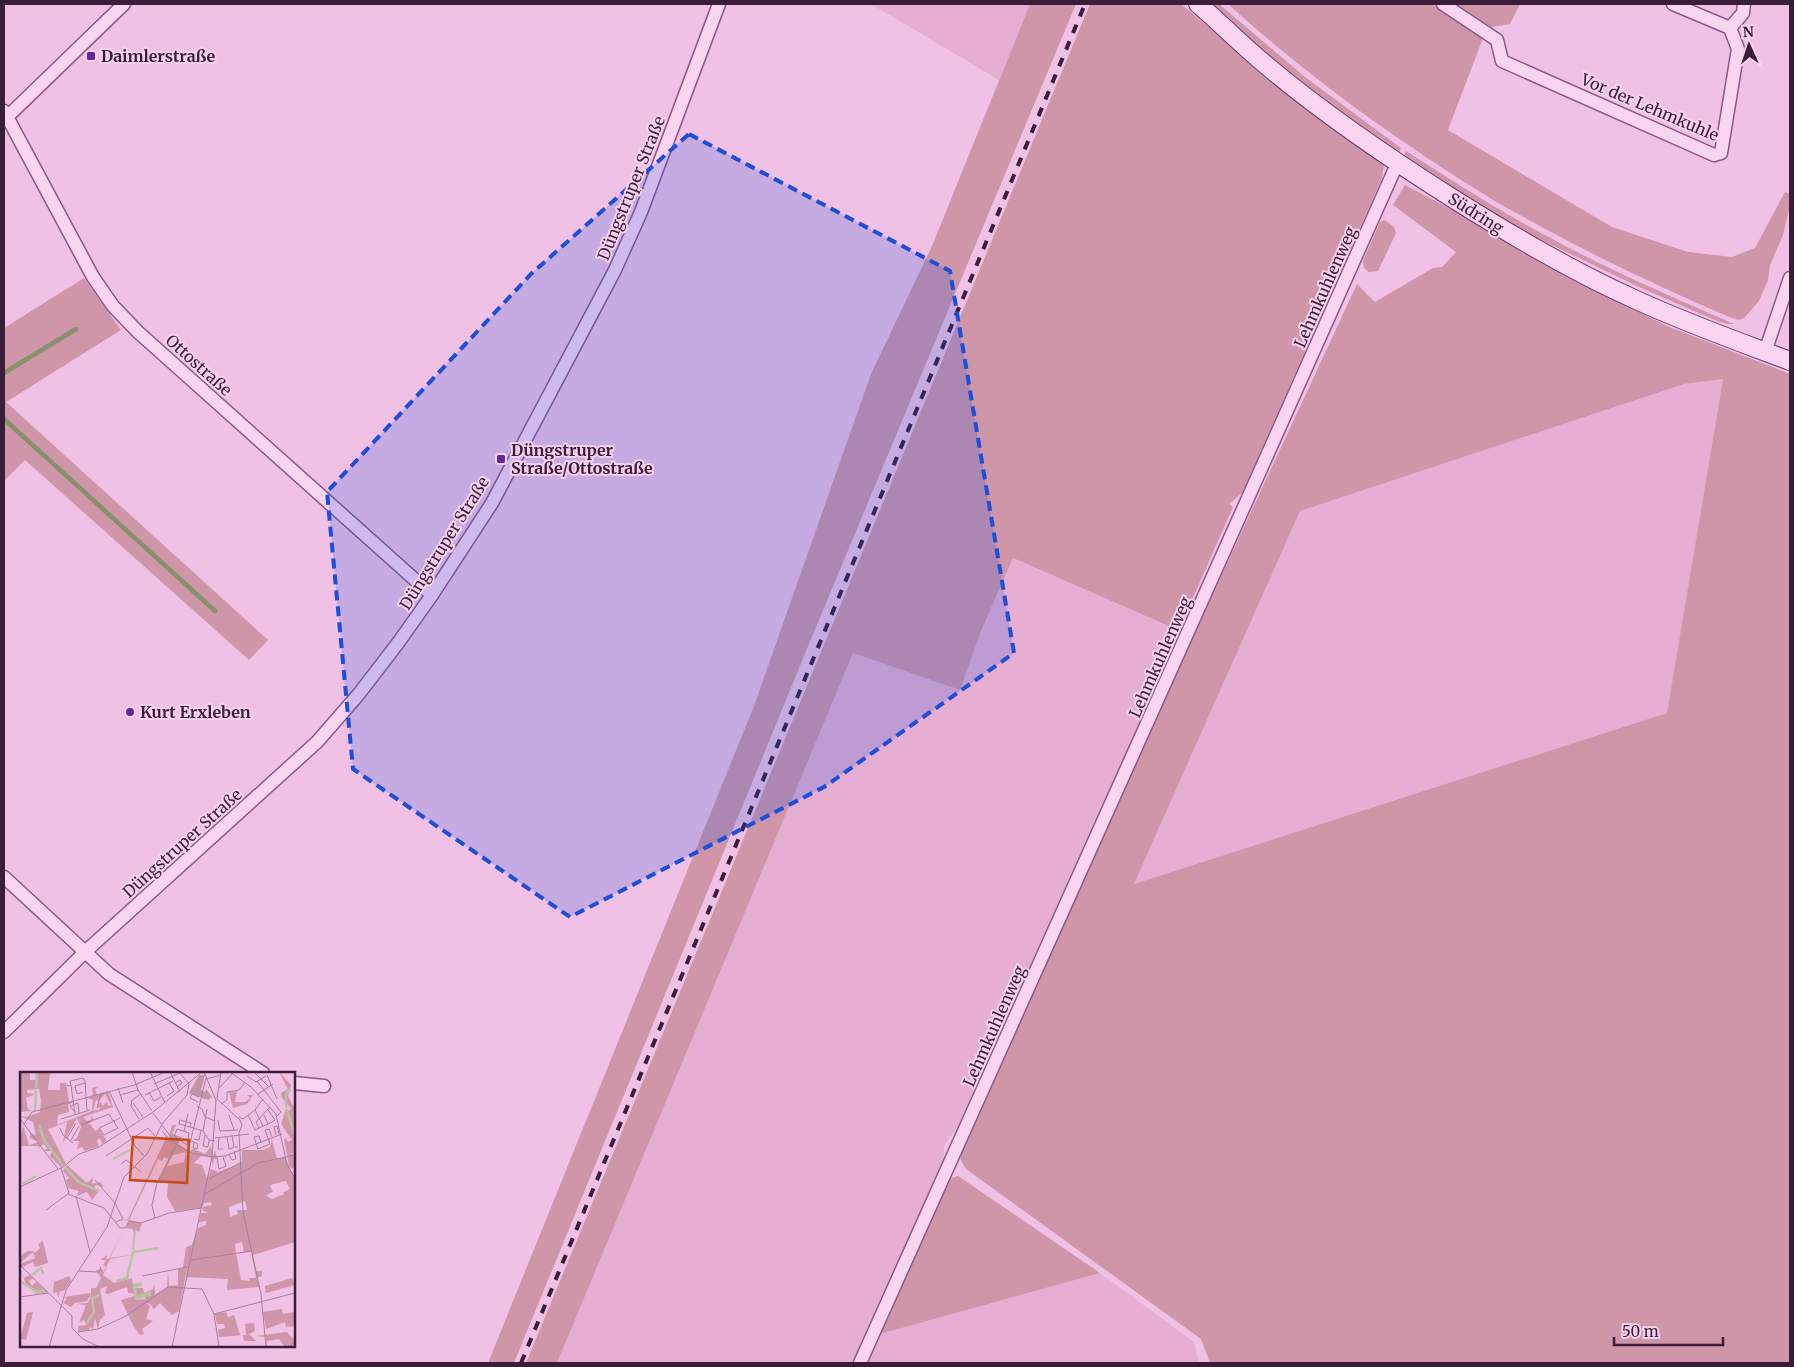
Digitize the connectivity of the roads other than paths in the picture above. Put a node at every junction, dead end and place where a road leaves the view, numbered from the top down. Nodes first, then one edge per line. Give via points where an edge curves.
1 (124, 4) edge
2 (719, 4) edge
3 (1198, 4) edge
4 (1442, 4) edge
5 (1673, 4) edge
6 (1744, 4) edge
7 (1730, 28) junction
8 (5, 116) edge
9 (1397, 164) junction
10 (1790, 278) edge
11 (1765, 352) junction
12 (1790, 361) edge
13 (432, 595) junction
14 (4, 877) edge
15 (86, 951) junction
16 (4, 1032) edge
17 (261, 1072) edge
18 (295, 1083) edge
19 (324, 1086) dead end
20 (860, 1363) edge

1 - 8 street
2 - 13 street, Düngstruper Straße via 644,205 615,270 492,503
3 - 9 main road, Südring via 1303,95
4 - 7 street, Vor der Lehmkuhle via 1496,40 1502,61 1714,155 1721,153 1738,49
5 - 7 street
6 - 7 street via 1743,13
8 - 13 street, Ottostraße via 93,277 114,306 138,332
9 - 11 main road, Südring via 1519,240 1580,273 1671,315
9 - 20 street, Lehmkuhlenweg
10 - 11 street
11 - 12 main road, Südring
13 - 15 street, Düngstruper Straße via 358,695 317,742
14 - 15 street
15 - 16 street, Düngstruper Straße
15 - 17 street via 109,974
18 - 19 street

